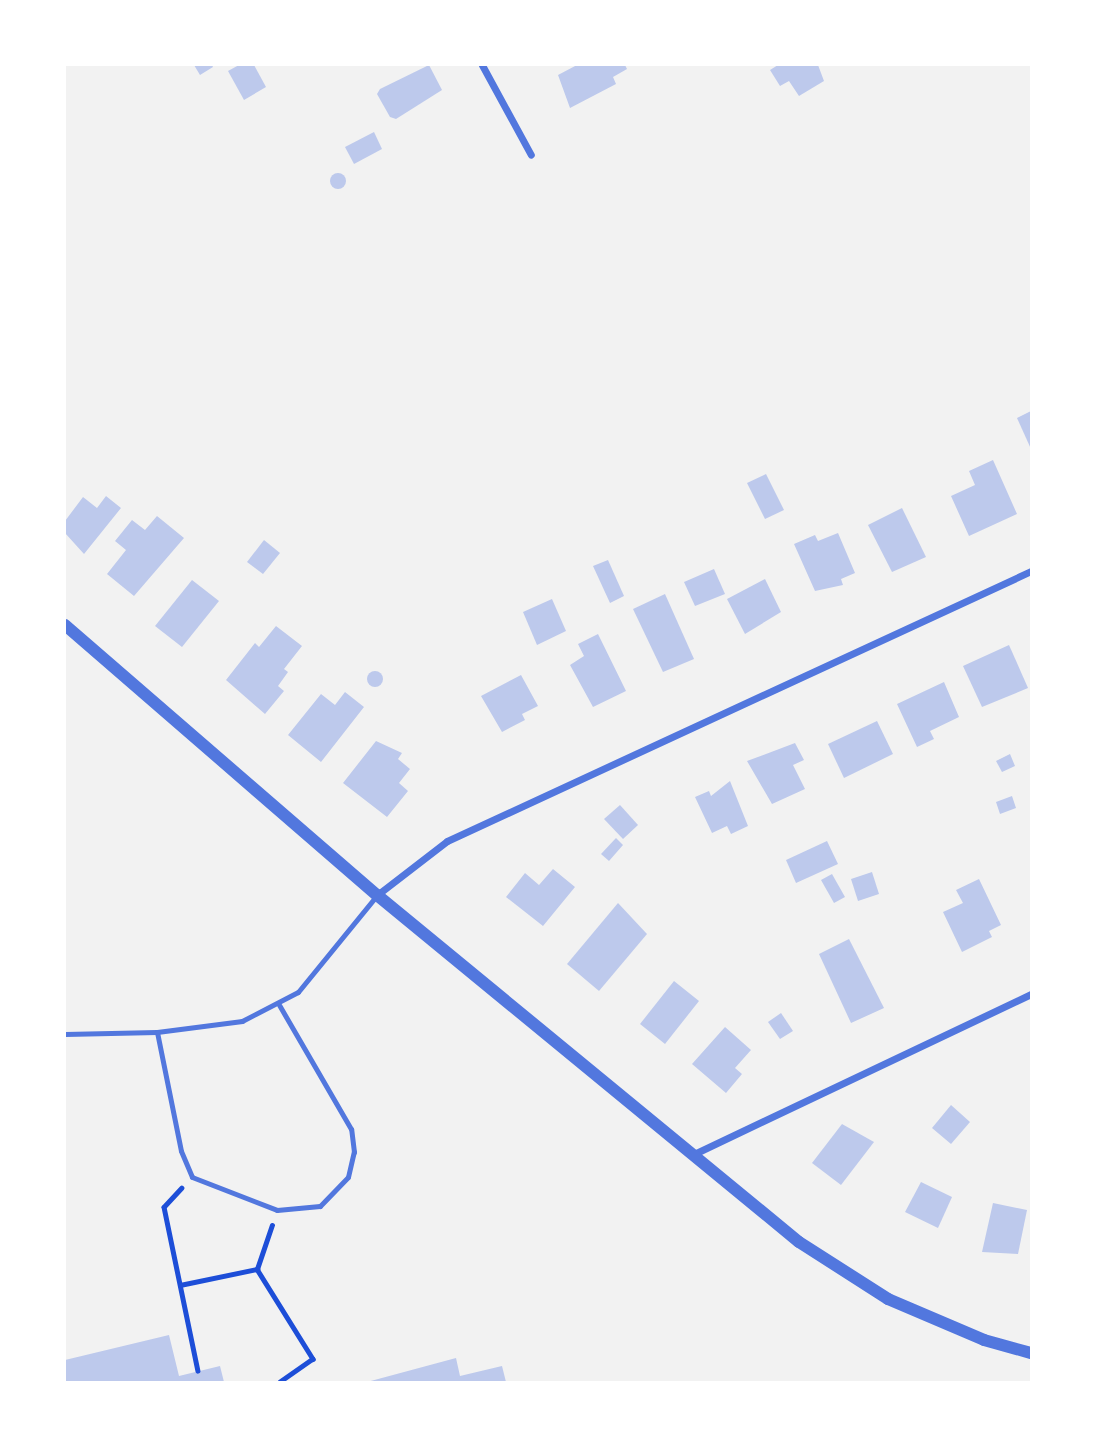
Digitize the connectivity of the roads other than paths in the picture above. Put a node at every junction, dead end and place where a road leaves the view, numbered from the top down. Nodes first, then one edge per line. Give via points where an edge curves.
1 (482, 65) edge
2 (531, 155) dead end
3 (1031, 571) edge
4 (65, 625) edge
5 (377, 895) junction
6 (1031, 994) edge
7 (279, 1004) junction
8 (157, 1032) junction
9 (65, 1034) edge
10 (694, 1154) junction
11 (1031, 1353) edge

1 - 2 street
3 - 5 street via 447,841
4 - 5 street
5 - 7 lane via 315,975
5 - 10 street
6 - 10 street
7 - 8 lane via 242,1021
7 - 8 lane via 342,1109 354,1152 348,1177 320,1206 277,1210 192,1177 181,1151
8 - 9 lane
10 - 11 street via 799,1242 888,1299 984,1340

